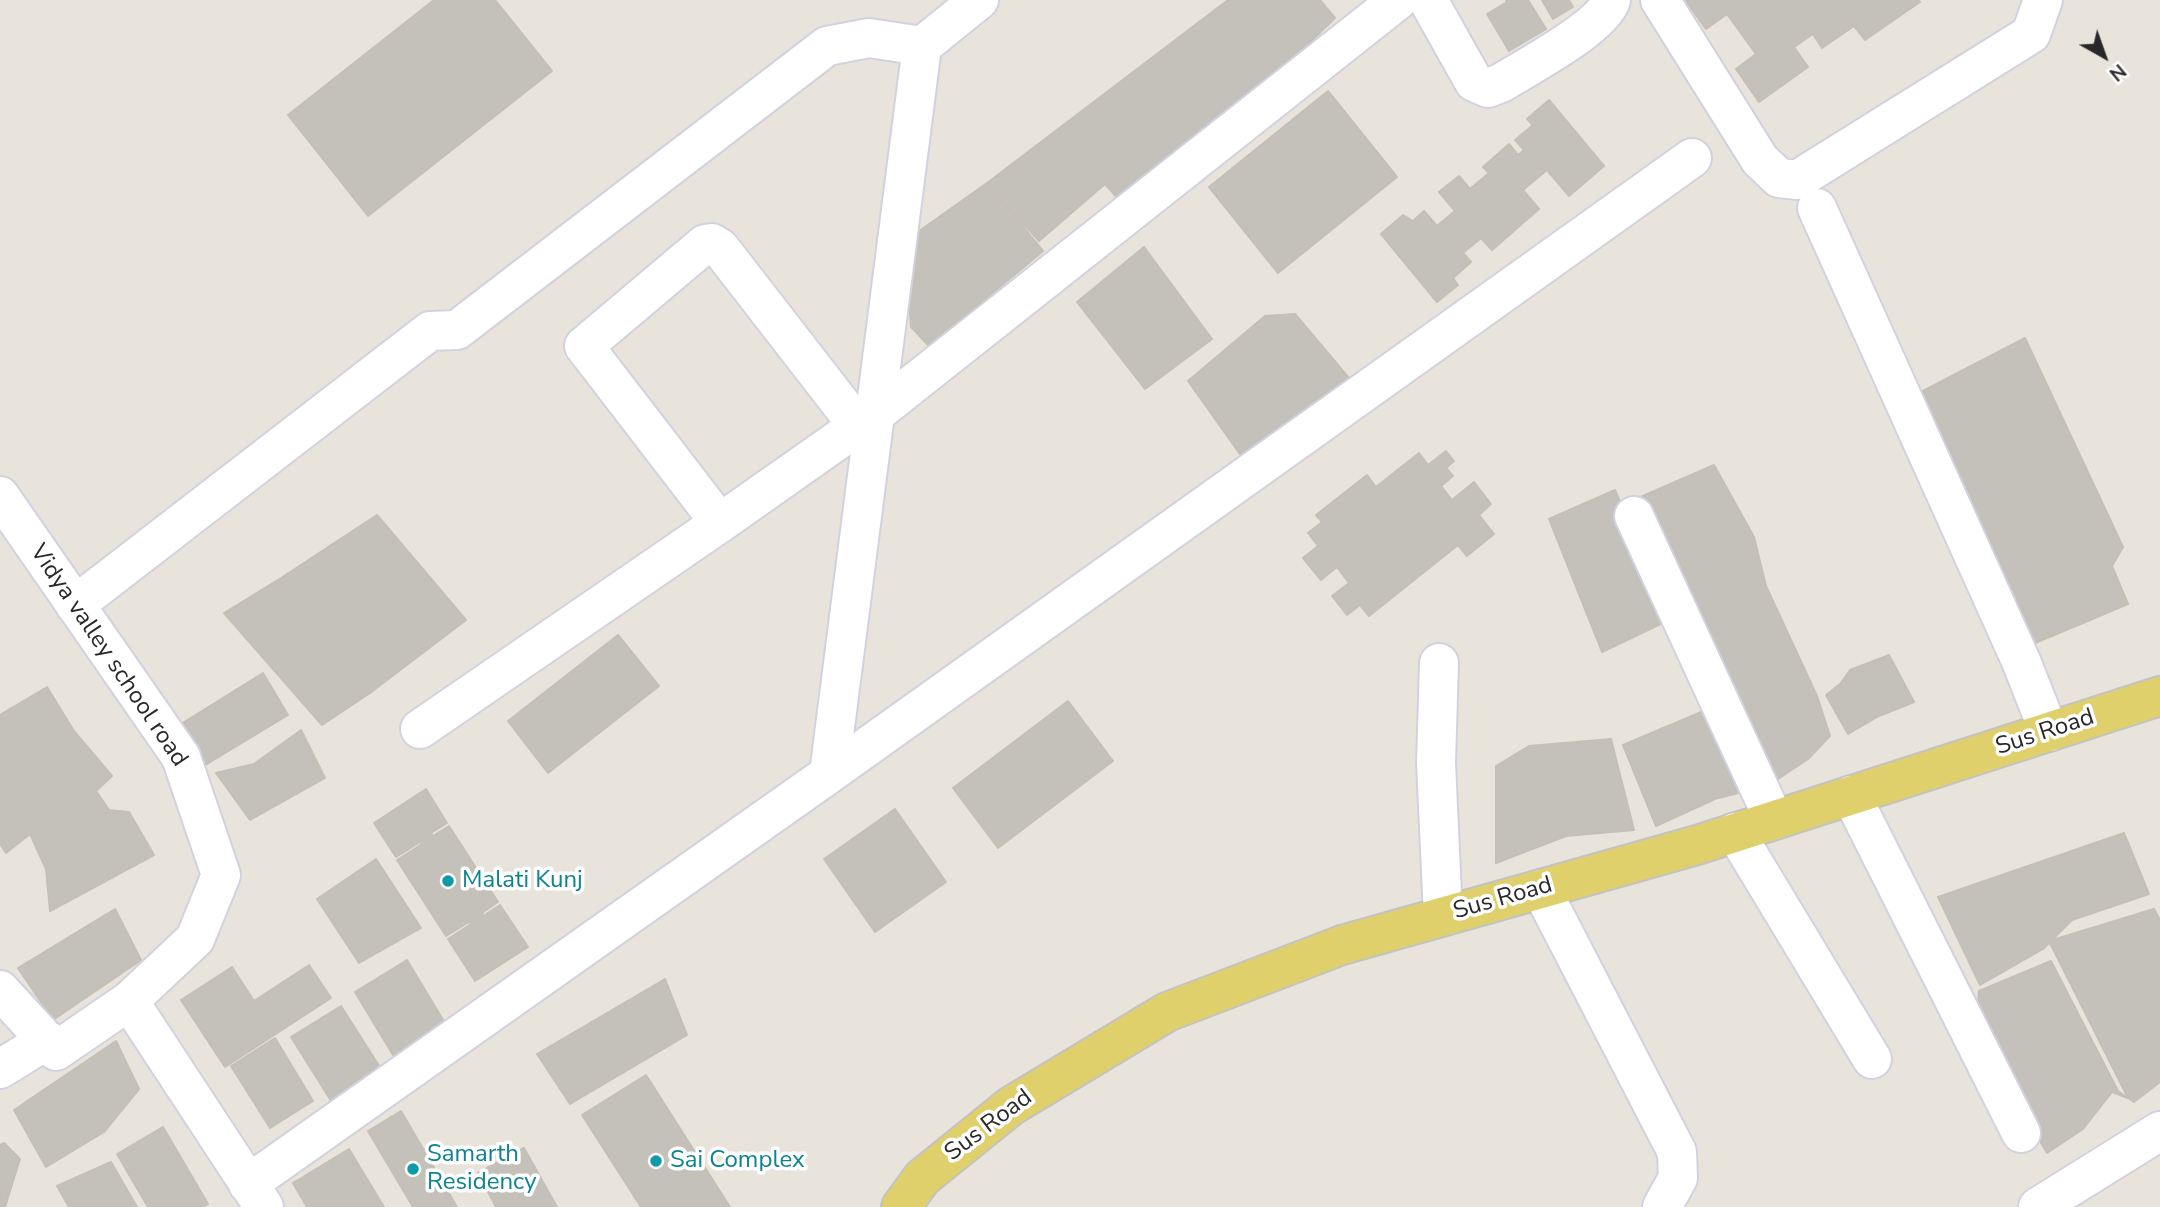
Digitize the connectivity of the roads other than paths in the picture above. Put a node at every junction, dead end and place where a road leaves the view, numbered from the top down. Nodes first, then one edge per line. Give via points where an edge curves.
1 (979, 0) edge
2 (1398, 0) edge
3 (1428, 0) edge
4 (1611, 0) edge
5 (1660, 0) edge
6 (2043, 0) edge
7 (922, 46) junction
8 (1692, 158) dead end
9 (1817, 208) dead end
10 (859, 415) junction
11 (0, 496) edge
12 (713, 515) junction
13 (1634, 516) dead end
14 (75, 605) junction
15 (1439, 663) dead end
16 (2160, 696) edge
17 (420, 729) dead end
18 (2049, 732) junction
19 (829, 774) junction
20 (1851, 795) junction
21 (1774, 820) junction
22 (1735, 832) junction
23 (1541, 889) junction
24 (1443, 916) junction
25 (0, 990) edge
26 (129, 1001) junction
27 (47, 1040) junction
28 (1872, 1059) dead end
29 (0, 1069) edge
30 (2160, 1131) edge
31 (2021, 1133) dead end
32 (256, 1195) edge
33 (901, 1207) edge
34 (1662, 1207) edge
35 (2038, 1207) edge

1 - 7 street
2 - 10 street
3 - 4 street via 1474,82 1488,88 1583,32
5 - 6 street via 1760,160 1779,178 1797,180 2031,34
7 - 10 street
7 - 14 street via 869,38 827,46 457,330 430,331
8 - 19 street
9 - 18 street
10 - 12 street
10 - 12 street via 720,248 705,244 584,346
10 - 19 street
11 - 14 street, Vidya valley school road
12 - 17 street
13 - 21 street
14 - 26 street, Vidya valley school road via 181,757 221,875 195,939
15 - 24 street via 1436,763
16 - 18 main road, Sus Road
18 - 20 main road, Sus Road
19 - 32 street
20 - 21 main road, Sus Road
20 - 31 street
21 - 22 main road, Sus Road
22 - 23 main road, Sus Road
22 - 28 street
23 - 24 main road, Sus Road
23 - 34 street via 1677,1152 1678,1178
24 - 33 main road, Sus Road via 1342,945 1167,1012 1011,1105 922,1178
25 - 27 street
26 - 27 street, Vidya valley school road via 57,1051
26 - 32 street
27 - 29 street
30 - 35 street

